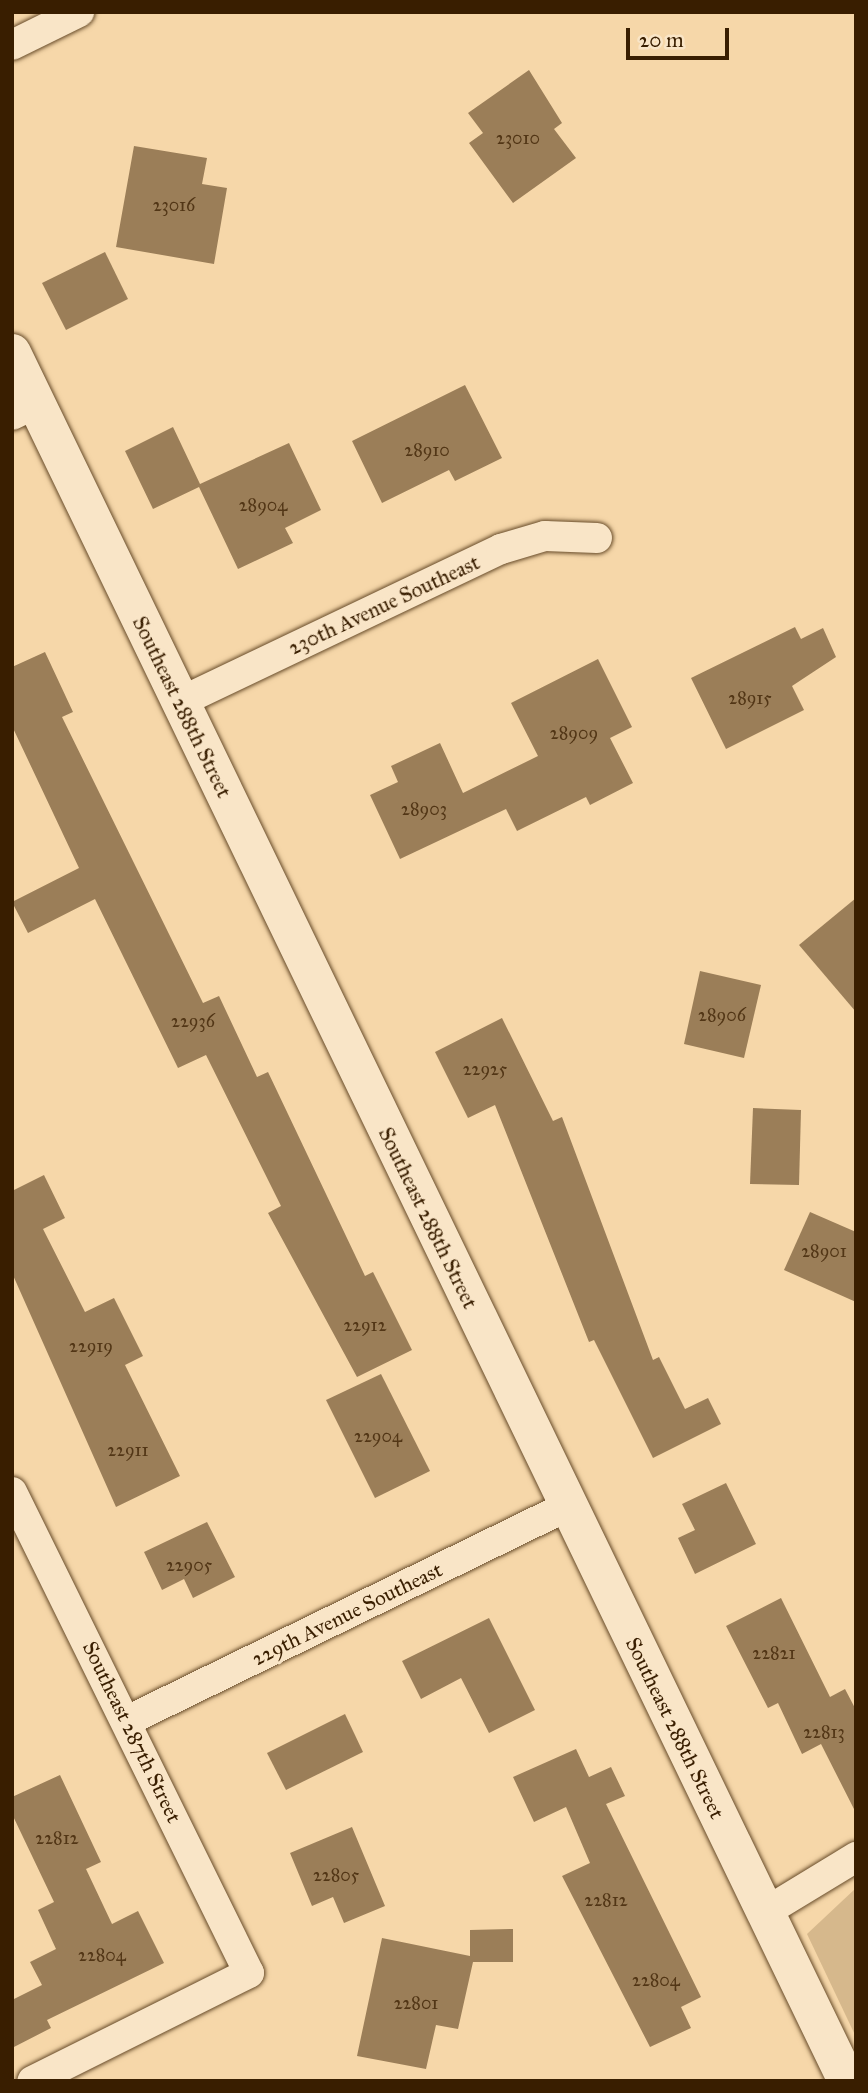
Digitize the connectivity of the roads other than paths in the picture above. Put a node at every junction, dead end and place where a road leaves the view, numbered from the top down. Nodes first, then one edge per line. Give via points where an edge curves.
1 (79, 12) edge
2 (12, 45) edge
3 (12, 353) edge
4 (25, 409) edge
5 (597, 538) dead end
6 (180, 702) junction
7 (12, 1492) edge
8 (567, 1506) junction
9 (127, 1721) junction
10 (856, 1857) edge
11 (764, 1913) junction
12 (32, 2081) edge
13 (847, 2081) edge

1 - 2 street
3 - 4 street, Southeast 288th Street
4 - 6 street, Southeast 288th Street
5 - 6 street, 230th Avenue Southeast via 545,536 501,549
6 - 8 street, Southeast 288th Street
7 - 9 street, Southeast 287th Street
8 - 9 street, 229th Avenue Southeast
8 - 11 street, Southeast 288th Street
9 - 12 street, Southeast 287th Street via 249,1973
10 - 11 street
11 - 13 street, Southeast 288th Street

